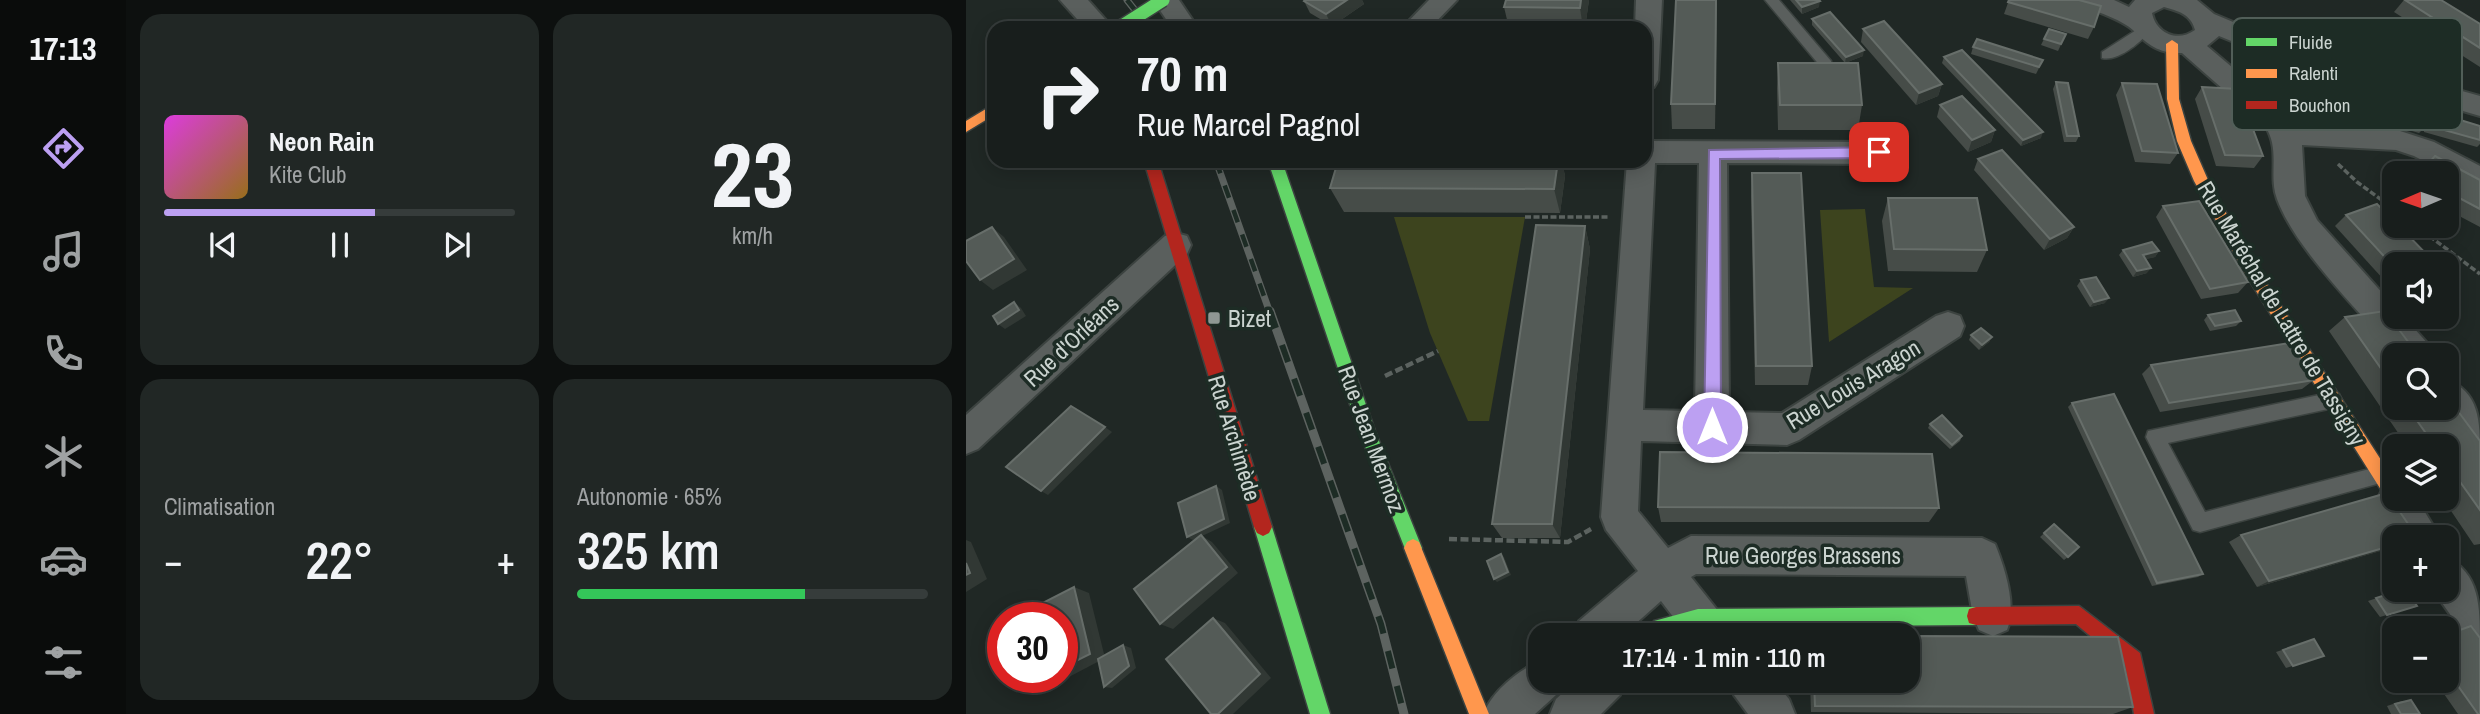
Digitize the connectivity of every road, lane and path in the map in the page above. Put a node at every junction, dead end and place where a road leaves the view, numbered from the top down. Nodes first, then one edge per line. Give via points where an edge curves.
1 (1073, 0) edge
2 (1164, 0) edge
3 (1444, 0) edge
4 (1649, 0) edge
5 (1772, 0) edge
6 (2093, 0) edge
7 (2119, 0) edge
8 (2151, 11) edge
9 (1093, 21) edge
10 (1130, 21) edge
11 (1180, 21) edge
12 (1422, 21) edge
13 (1648, 21) edge
14 (2193, 27) edge
15 (2232, 40) edge
16 (2107, 55) dead end
17 (1826, 64) edge
18 (2232, 71) edge
19 (2462, 101) edge
20 (2480, 106) edge
21 (987, 114) edge
22 (966, 127) edge
23 (2282, 130) edge
24 (2285, 134) junction
25 (1652, 152) edge
26 (1713, 154) junction
27 (2329, 155) dead end
28 (1891, 166) dead end
29 (1153, 168) edge
30 (1277, 168) edge
31 (1640, 168) edge
32 (2480, 179) edge
33 (2382, 200) edge
34 (1525, 217) edge
35 (1618, 217) dead end
36 (2432, 238) edge
37 (1176, 245) junction
38 (2480, 274) edge
39 (1948, 326) dead end
40 (2407, 343) edge
41 (1438, 351) dead end
42 (1377, 380) dead end
43 (2333, 400) junction
44 (2459, 411) edge
45 (1623, 425) junction
46 (1712, 427) junction
47 (966, 438) edge
48 (2480, 438) edge
49 (2382, 477) edge
50 (2382, 491) edge
51 (1609, 521) junction
52 (1441, 538) dead end
53 (1663, 573) junction
54 (2459, 594) edge
55 (1993, 616) junction
56 (1607, 623) edge
57 (1703, 623) edge
58 (1791, 623) edge
59 (2480, 623) edge
60 (1528, 693) edge
61 (1593, 693) edge
62 (1757, 693) edge
63 (1320, 714) edge
64 (1479, 714) edge
65 (1504, 714) edge
66 (1571, 714) edge
67 (1774, 714) edge
68 (2144, 714) edge

1 - 9 street
2 - 10 street, bridge
2 - 11 street
3 - 12 street
4 - 13 street
5 - 17 lane
6 - 8 street
7 - 8 street
8 - 14 street via 2181,2
8 - 14 street via 2161,41
8 - 16 lane via 2127,44
14 - 15 street
14 - 18 street
14 - 43 street, Rue Maréchal de Lattre de Tassigny via 2173,99 2184,141 2251,271
19 - 20 street
21 - 22 street
23 - 24 street
24 - 32 street via 2397,140
24 - 40 street via 2290,196 2306,228
25 - 26 street
26 - 28 street via 1879,152
26 - 46 street
27 - 33 path
29 - 37 street, Rue Archimède
30 - 64 street, Rue Jean Mermoz via 1367,431
31 - 45 street
34 - 35 path
36 - 38 path
37 - 47 street, Rue d'Orléans
37 - 63 street, Rue Archimède
39 - 46 street, Rue Louis Aragon via 1787,429
41 - 42 path
43 - 49 street, Rue Maréchal de Lattre de Tassigny
43 - 50 lane via 2155,437 2200,523
44 - 48 street
45 - 46 street, Rue Louis Aragon
45 - 51 street
51 - 52 path via 1568,542
51 - 53 street
53 - 55 street, Rue Georges Brassens via 1692,555 1982,556
53 - 56 street, Rue Georges Brassens
53 - 57 street
54 - 59 street
55 - 58 street
55 - 68 street via 2079,615 2133,660
60 - 65 street
61 - 66 street
62 - 67 street

